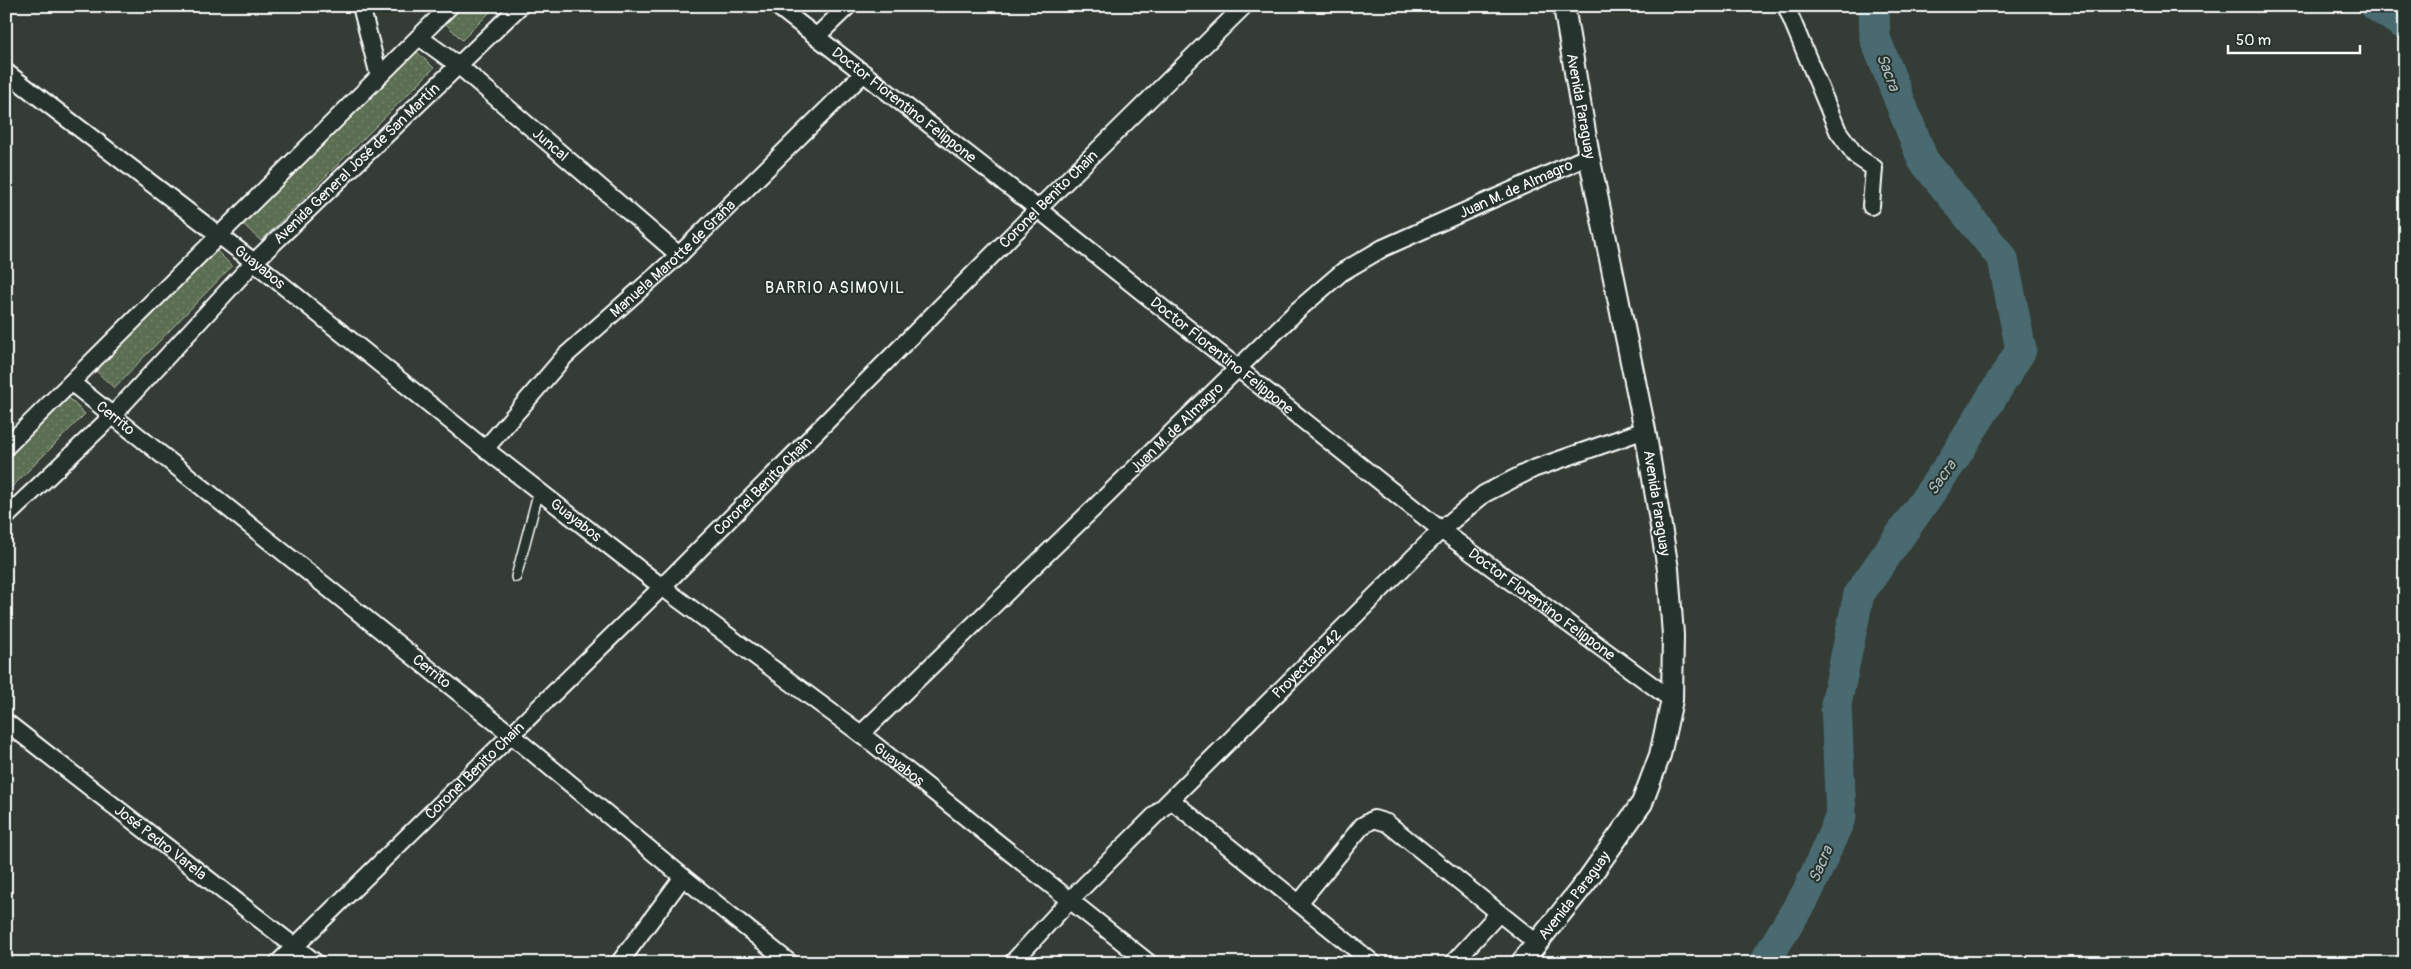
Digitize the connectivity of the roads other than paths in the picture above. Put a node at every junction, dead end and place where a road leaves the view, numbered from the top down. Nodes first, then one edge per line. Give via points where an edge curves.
1 (361, 6) edge
2 (450, 6) edge
3 (520, 6) edge
4 (777, 6) edge
5 (848, 6) edge
6 (1244, 6) edge
7 (1564, 6) edge
8 (1786, 6) edge
9 (419, 37) junction
10 (816, 37) junction
11 (458, 65) junction
12 (6, 72) edge
13 (864, 74) junction
14 (379, 76) junction
15 (1589, 156) junction
16 (1871, 206) dead end
17 (1038, 209) junction
18 (219, 234) junction
19 (678, 255) junction
20 (254, 262) junction
21 (1239, 369) junction
22 (72, 383) junction
23 (112, 416) junction
24 (1645, 430) junction
25 (6, 447) edge
26 (486, 449) junction
27 (539, 490) junction
28 (6, 518) edge
29 (1441, 530) junction
30 (516, 577) dead end
31 (662, 587) junction
32 (1672, 700) junction
33 (6, 722) edge
34 (510, 733) junction
35 (861, 734) junction
36 (1171, 800) junction
37 (683, 878) junction
38 (1069, 901) junction
39 (1299, 903) junction
40 (1499, 913) junction
41 (1538, 944) junction
42 (294, 946) junction
43 (278, 963) edge
44 (316, 963) edge
45 (619, 963) edge
46 (790, 963) edge
47 (1012, 963) edge
48 (1149, 963) edge
49 (1373, 963) edge
50 (1454, 963) edge
51 (1521, 963) edge

1 - 14 street
2 - 9 street
3 - 11 street, Avenida General José de San Martín
4 - 10 street, Doctor Florentino Felippone
5 - 10 street
6 - 17 street, Coronel Benito Chain
7 - 15 street, Avenida Paraguay
8 - 16 street via 1838,131 1856,156 1874,168
9 - 11 street, Juncal
9 - 14 street
10 - 13 street, Doctor Florentino Felippone
11 - 19 street, Juncal
11 - 20 street, Avenida General José de San Martín
12 - 18 street, Guayabos
13 - 17 street, Doctor Florentino Felippone
13 - 19 street, Manuela Marotte de Graña
14 - 18 street
15 - 21 street, Juan M. de Almagro via 1375,253 1342,272 1299,309
15 - 24 street, Avenida Paraguay
17 - 21 street, Doctor Florentino Felippone
17 - 31 street, Coronel Benito Chain
18 - 20 street, Guayabos
18 - 22 street
19 - 26 street, Manuela Marotte de Graña via 564,356
20 - 23 street, Avenida General José de San Martín
20 - 26 street, Guayabos
21 - 29 street, Doctor Florentino Felippone
21 - 35 street, Juan M. de Almagro
22 - 23 street, Cerrito
22 - 25 street
23 - 28 street, Avenida General José de San Martín
23 - 34 street, Cerrito
24 - 29 street, Proyectada 42 via 1534,469 1484,494
24 - 32 street, Avenida Paraguay via 1668,569 1673,635
26 - 27 street, Guayabos
27 - 30 lane
27 - 31 street, Guayabos
29 - 32 street, Doctor Florentino Felippone
29 - 36 street, Proyectada 42
31 - 34 street, Coronel Benito Chain
31 - 35 street, Guayabos
32 - 41 street, Avenida Paraguay via 1660,755 1642,803
33 - 42 street, José Pedro Varela
34 - 37 street, Cerrito
34 - 42 street, Coronel Benito Chain
35 - 38 street, Guayabos
36 - 38 street, Proyectada 42
36 - 39 street
37 - 45 street
37 - 46 street, Cerrito
38 - 47 street, Proyectada 42
38 - 48 street, Guayabos
39 - 40 street via 1362,826 1374,819 1386,823
39 - 49 street
40 - 41 street
40 - 50 street
41 - 51 street, Avenida Paraguay
42 - 43 street, Coronel Benito Chain
42 - 44 street, José Pedro Varela

